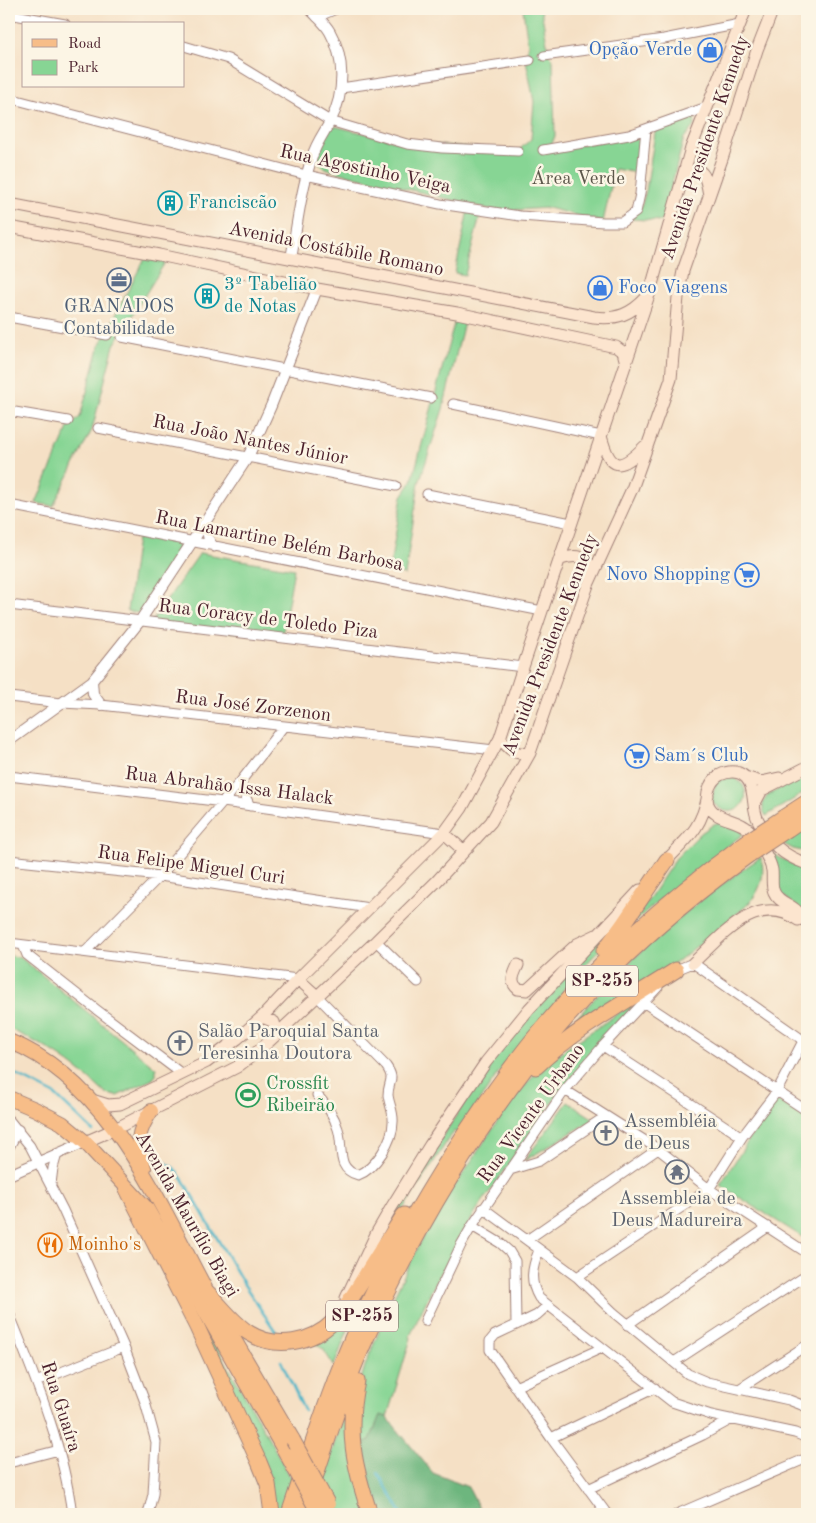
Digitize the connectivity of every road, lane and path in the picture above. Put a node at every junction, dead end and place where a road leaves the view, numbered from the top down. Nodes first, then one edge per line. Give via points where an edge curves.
1 (310, 9) edge
2 (336, 9) edge
3 (746, 9) edge
4 (773, 9) edge
5 (9, 14) edge
6 (317, 17) junction
7 (54, 22) edge
8 (740, 24) junction
9 (185, 46) edge
10 (544, 56) dead end
11 (530, 60) dead end
12 (341, 88) junction
13 (9, 98) edge
14 (707, 107) junction
15 (330, 121) junction
16 (646, 129) junction
17 (543, 150) dead end
18 (518, 151) dead end
19 (306, 175) junction
20 (683, 176) junction
21 (709, 197) junction
22 (9, 204) edge
23 (9, 227) edge
24 (163, 234) junction
25 (159, 255) junction
26 (291, 259) junction
27 (317, 288) junction
28 (464, 292) junction
29 (649, 294) junction
30 (457, 313) junction
31 (9, 317) edge
32 (107, 335) dead end
33 (122, 337) dead end
34 (626, 363) junction
35 (285, 370) junction
36 (431, 398) dead end
37 (452, 404) dead end
38 (9, 411) edge
39 (68, 421) dead end
40 (98, 428) dead end
41 (601, 436) junction
42 (646, 445) junction
43 (248, 458) junction
44 (396, 486) dead end
45 (426, 494) dead end
46 (9, 505) edge
47 (205, 522) junction
48 (572, 523) junction
49 (192, 542) junction
50 (214, 546) junction
51 (561, 559) junction
52 (594, 569) junction
53 (9, 605) edge
54 (542, 611) junction
55 (140, 620) junction
56 (523, 667) junction
57 (92, 681) junction
58 (9, 697) edge
59 (61, 703) junction
60 (101, 705) junction
61 (283, 727) junction
62 (500, 738) junction
63 (9, 741) edge
64 (494, 750) junction
65 (530, 754) junction
66 (807, 768) edge
67 (793, 775) junction
68 (9, 776) edge
69 (745, 777) junction
70 (241, 781) junction
71 (708, 795) junction
72 (223, 802) junction
73 (807, 802) edge
74 (754, 805) junction
75 (250, 806) junction
76 (807, 816) edge
77 (786, 823) junction
78 (444, 832) junction
79 (747, 849) junction
80 (464, 851) junction
81 (9, 860) edge
82 (667, 860) junction
83 (807, 864) edge
84 (160, 876) junction
85 (369, 908) junction
86 (807, 924) edge
87 (602, 932) junction
88 (376, 941) junction
89 (9, 944) edge
90 (23, 945) junction
91 (85, 952) junction
92 (693, 963) junction
93 (518, 965) dead end
94 (676, 970) junction
95 (298, 979) junction
96 (418, 982) dead end
97 (317, 996) junction
98 (643, 1002) junction
99 (262, 1017) junction
100 (540, 1030) junction
101 (277, 1034) junction
102 (9, 1041) edge
103 (805, 1042) edge
104 (603, 1046) junction
105 (182, 1074) junction
106 (565, 1090) junction
107 (776, 1091) junction
108 (317, 1096) dead end
109 (9, 1098) edge
110 (92, 1100) junction
111 (151, 1111) junction
112 (807, 1111) edge
113 (606, 1116) junction
114 (9, 1120) edge
115 (115, 1129) junction
116 (18, 1130) junction
117 (473, 1132) junction
118 (742, 1137) junction
119 (85, 1142) junction
120 (9, 1146) edge
121 (658, 1149) junction
122 (57, 1154) junction
123 (39, 1162) junction
124 (510, 1170) junction
125 (9, 1175) edge
126 (146, 1179) junction
127 (51, 1187) junction
128 (127, 1189) junction
129 (709, 1189) junction
130 (483, 1208) junction
131 (472, 1226) junction
132 (768, 1227) junction
133 (527, 1240) junction
134 (539, 1250) junction
135 (807, 1253) edge
136 (807, 1275) edge
137 (577, 1277) junction
138 (208, 1293) junction
139 (383, 1304) junction
140 (547, 1306) junction
141 (9, 1313) edge
142 (341, 1313) junction
143 (425, 1321) dead end
144 (516, 1324) junction
145 (627, 1325) junction
146 (807, 1345) edge
147 (124, 1347) junction
148 (602, 1348) junction
149 (674, 1362) junction
150 (36, 1382) junction
151 (515, 1387) junction
152 (655, 1388) junction
153 (739, 1389) junction
154 (807, 1407) edge
155 (732, 1419) junction
156 (806, 1435) edge
157 (551, 1438) junction
158 (59, 1450) junction
159 (807, 1458) edge
160 (9, 1464) edge
161 (588, 1489) junction
162 (327, 1511) edge
163 (72, 1514) edge
164 (148, 1514) edge
165 (272, 1514) edge
166 (288, 1514) edge
167 (303, 1514) edge
168 (370, 1514) edge
169 (607, 1514) edge
170 (677, 1514) edge

1 - 6 street
2 - 6 street
3 - 8 main road, Avenida Presidente Kennedy
4 - 21 main road, Avenida Presidente Kennedy
5 - 7 street
6 - 12 street via 337,45
8 - 10 street via 664,39
8 - 14 main road, Avenida Presidente Kennedy
9 - 15 street via 228,59
11 - 12 street
12 - 15 street
13 - 19 street, Rua Agostinho Veiga
14 - 16 street
14 - 20 main road, Avenida Presidente Kennedy
15 - 18 street via 407,144
15 - 19 street via 315,147
16 - 17 street
16 - 19 street, Rua Agostinho Veiga via 636,212 622,222 520,216 440,204
19 - 26 street
20 - 21 main road via 689,172 702,172 707,180
20 - 29 main road, Avenida Presidente Kennedy
21 - 42 main road, Avenida Presidente Kennedy via 683,271 672,379
22 - 24 main road, Avenida Costábile Romano
23 - 25 main road, Avenida Costábile Romano
24 - 25 main road
24 - 26 main road, Avenida Costábile Romano
25 - 27 main road, Avenida Costábile Romano
26 - 28 main road, Avenida Costábile Romano
27 - 30 main road, Avenida Costábile Romano
27 - 35 street
28 - 29 main road, Avenida Costábile Romano via 609,319 636,308
28 - 30 main road
29 - 34 main road, Avenida Presidente Kennedy
30 - 34 main road, Avenida Costábile Romano via 616,347 623,352
31 - 32 street
33 - 35 street
34 - 41 main road, Avenida Presidente Kennedy
35 - 36 street
35 - 43 street
37 - 41 street
38 - 39 street
40 - 43 street, Rua João Nantes Júnior
41 - 42 main road via 608,457 615,463 630,461
41 - 48 main road, Avenida Presidente Kennedy
42 - 52 main road, Avenida Presidente Kennedy via 632,489
43 - 44 street, Rua João Nantes Júnior
43 - 47 street
45 - 48 street
46 - 49 street, Rua Lamartine Belém Barbosa
47 - 49 street
47 - 50 street via 208,538
48 - 51 main road, Avenida Presidente Kennedy
49 - 50 street, Rua Lamartine Belém Barbosa
49 - 55 street
50 - 54 street, Rua Lamartine Belém Barbosa
51 - 52 main road via 579,556
51 - 54 main road, Avenida Presidente Kennedy
52 - 65 main road, Avenida Presidente Kennedy
53 - 55 street, Rua Coracy de Toledo Piza
54 - 56 main road, Avenida Presidente Kennedy
55 - 56 street, Rua Coracy de Toledo Piza
55 - 57 street
56 - 62 main road, Avenida Presidente Kennedy
57 - 59 street
57 - 60 street via 93,694
58 - 59 street, Rua José Zorzenon
59 - 60 street, Rua José Zorzenon
59 - 63 street
60 - 61 street, Rua José Zorzenon
61 - 64 street, Rua José Zorzenon
61 - 70 street
62 - 64 main road, Avenida Presidente Kennedy
62 - 65 main road via 510,750
64 - 78 main road, Avenida Presidente Kennedy via 462,808
65 - 80 main road, Avenida Presidente Kennedy via 491,822
66 - 67 main road
67 - 69 main road via 761,782
67 - 74 main road via 762,790
68 - 72 street, Rua Abrahão Issa Halack
69 - 71 main road via 736,772 723,773 712,781
69 - 74 main road via 753,791
70 - 72 street
70 - 75 street
71 - 82 main road via 698,826
71 - 86 main road via 713,811 750,831 771,864 776,896 799,912
72 - 75 street, Rua Abrahão Issa Halack
72 - 84 street
73 - 77 highway, SP-255
74 - 83 main road via 758,820 777,849
75 - 78 street, Rua Abrahão Issa Halack
76 - 77 highway, SP-255
77 - 79 highway, SP-255, bridge
78 - 80 main road
78 - 85 main road, Avenida Presidente Kennedy
79 - 100 highway, SP-255 via 693,882 639,928
79 - 117 highway, SP-255 via 606,977 557,1028
80 - 88 main road, Avenida Presidente Kennedy
81 - 84 street, Rua Felipe Miguel Curi
82 - 87 main road
82 - 100 highway via 612,941
84 - 85 street, Rua Felipe Miguel Curi
84 - 91 street
85 - 95 main road, Avenida Presidente Kennedy
86 - 92 main road via 784,911 751,914 735,924
87 - 93 main road via 577,944 528,990 518,989 514,984 512,978
87 - 142 main road via 529,1009 465,1092 376,1234
88 - 96 street
88 - 97 main road, Avenida Presidente Kennedy
89 - 90 street
90 - 91 street
90 - 105 street via 27,955
91 - 95 street
92 - 94 street
92 - 103 street
94 - 98 street, Rua Vicente Urbano
94 - 117 highway via 550,1054
95 - 97 main road
95 - 99 main road, Avenida Presidente Kennedy
97 - 101 main road, Avenida Presidente Kennedy
97 - 108 street via 391,1074 388,1094 394,1122 379,1158 367,1172 358,1175 347,1171 343,1164 339,1131 327,1106
98 - 104 street, Rua Vicente Urbano
98 - 107 street
99 - 101 main road via 274,1022
99 - 105 main road, Avenida Presidente Kennedy via 207,1062
100 - 117 highway, SP-255 via 508,1071
101 - 111 main road, Avenida Presidente Kennedy via 237,1067
102 - 110 main road, Avenida Maurílio Biagi via 45,1060
103 - 107 street
104 - 106 street, Rua Vicente Urbano
104 - 118 street
105 - 110 main road, Avenida Presidente Kennedy via 120,1104 108,1105
106 - 113 street
106 - 124 street, Rua Vicente Urbano
107 - 112 street
107 - 118 street
109 - 119 main road, Avenida Maurílio Biagi via 62,1123
110 - 115 main road, Avenida Maurílio Biagi
111 - 115 main road, Avenida Presidente Kennedy
111 - 126 main road via 142,1124 138,1144
113 - 121 street
113 - 124 street via 539,1161
114 - 116 street
115 - 119 main road, Avenida Presidente Kennedy
115 - 126 main road, Avenida Maurílio Biagi
116 - 120 street
116 - 123 street
117 - 139 highway, SP-255
117 - 142 highway via 438,1164
117 - 166 highway, SP-255 via 418,1208 364,1311 324,1409
118 - 129 street
119 - 122 street
119 - 128 main road, Avenida Maurílio Biagi
121 - 129 street
121 - 133 street
122 - 123 street
122 - 127 street
123 - 125 street
123 - 127 street
124 - 130 street, Rua Vicente Urbano
126 - 138 main road, Avenida Maurílio Biagi
127 - 147 street
128 - 162 main road, Avenida Maurílio Biagi, bridge via 147,1209 287,1455
128 - 165 highway via 259,1462 268,1484
129 - 132 street
129 - 137 street
130 - 131 street, Rua Vicente Urbano
130 - 133 street
131 - 143 street, Rua Vicente Urbano
131 - 144 street via 500,1243 515,1261
132 - 135 street
132 - 145 street
133 - 134 street
134 - 137 street
134 - 140 street via 534,1262 533,1288
136 - 149 street
137 - 145 street
138 - 142 highway via 248,1333 268,1341 289,1342 311,1337
138 - 162 main road, Avenida Maurílio Biagi, bridge via 293,1440
139 - 167 highway, SP-255 via 347,1385
139 - 168 highway via 361,1366 351,1416 355,1466
140 - 144 street via 537,1315
140 - 148 street
141 - 150 street, Rua Guaíra
144 - 151 street via 490,1340 490,1350
145 - 149 street
146 - 153 street
147 - 150 street
147 - 164 street via 156,1442 153,1494
148 - 151 street
148 - 152 street
149 - 153 street via 688,1374 707,1382
150 - 158 street, Rua Guaíra
151 - 157 street
152 - 155 street via 672,1402
152 - 157 street
153 - 154 street
155 - 156 street
155 - 161 street
157 - 161 street
158 - 160 street
158 - 163 street, Rua Guaíra
159 - 170 street
161 - 169 street

